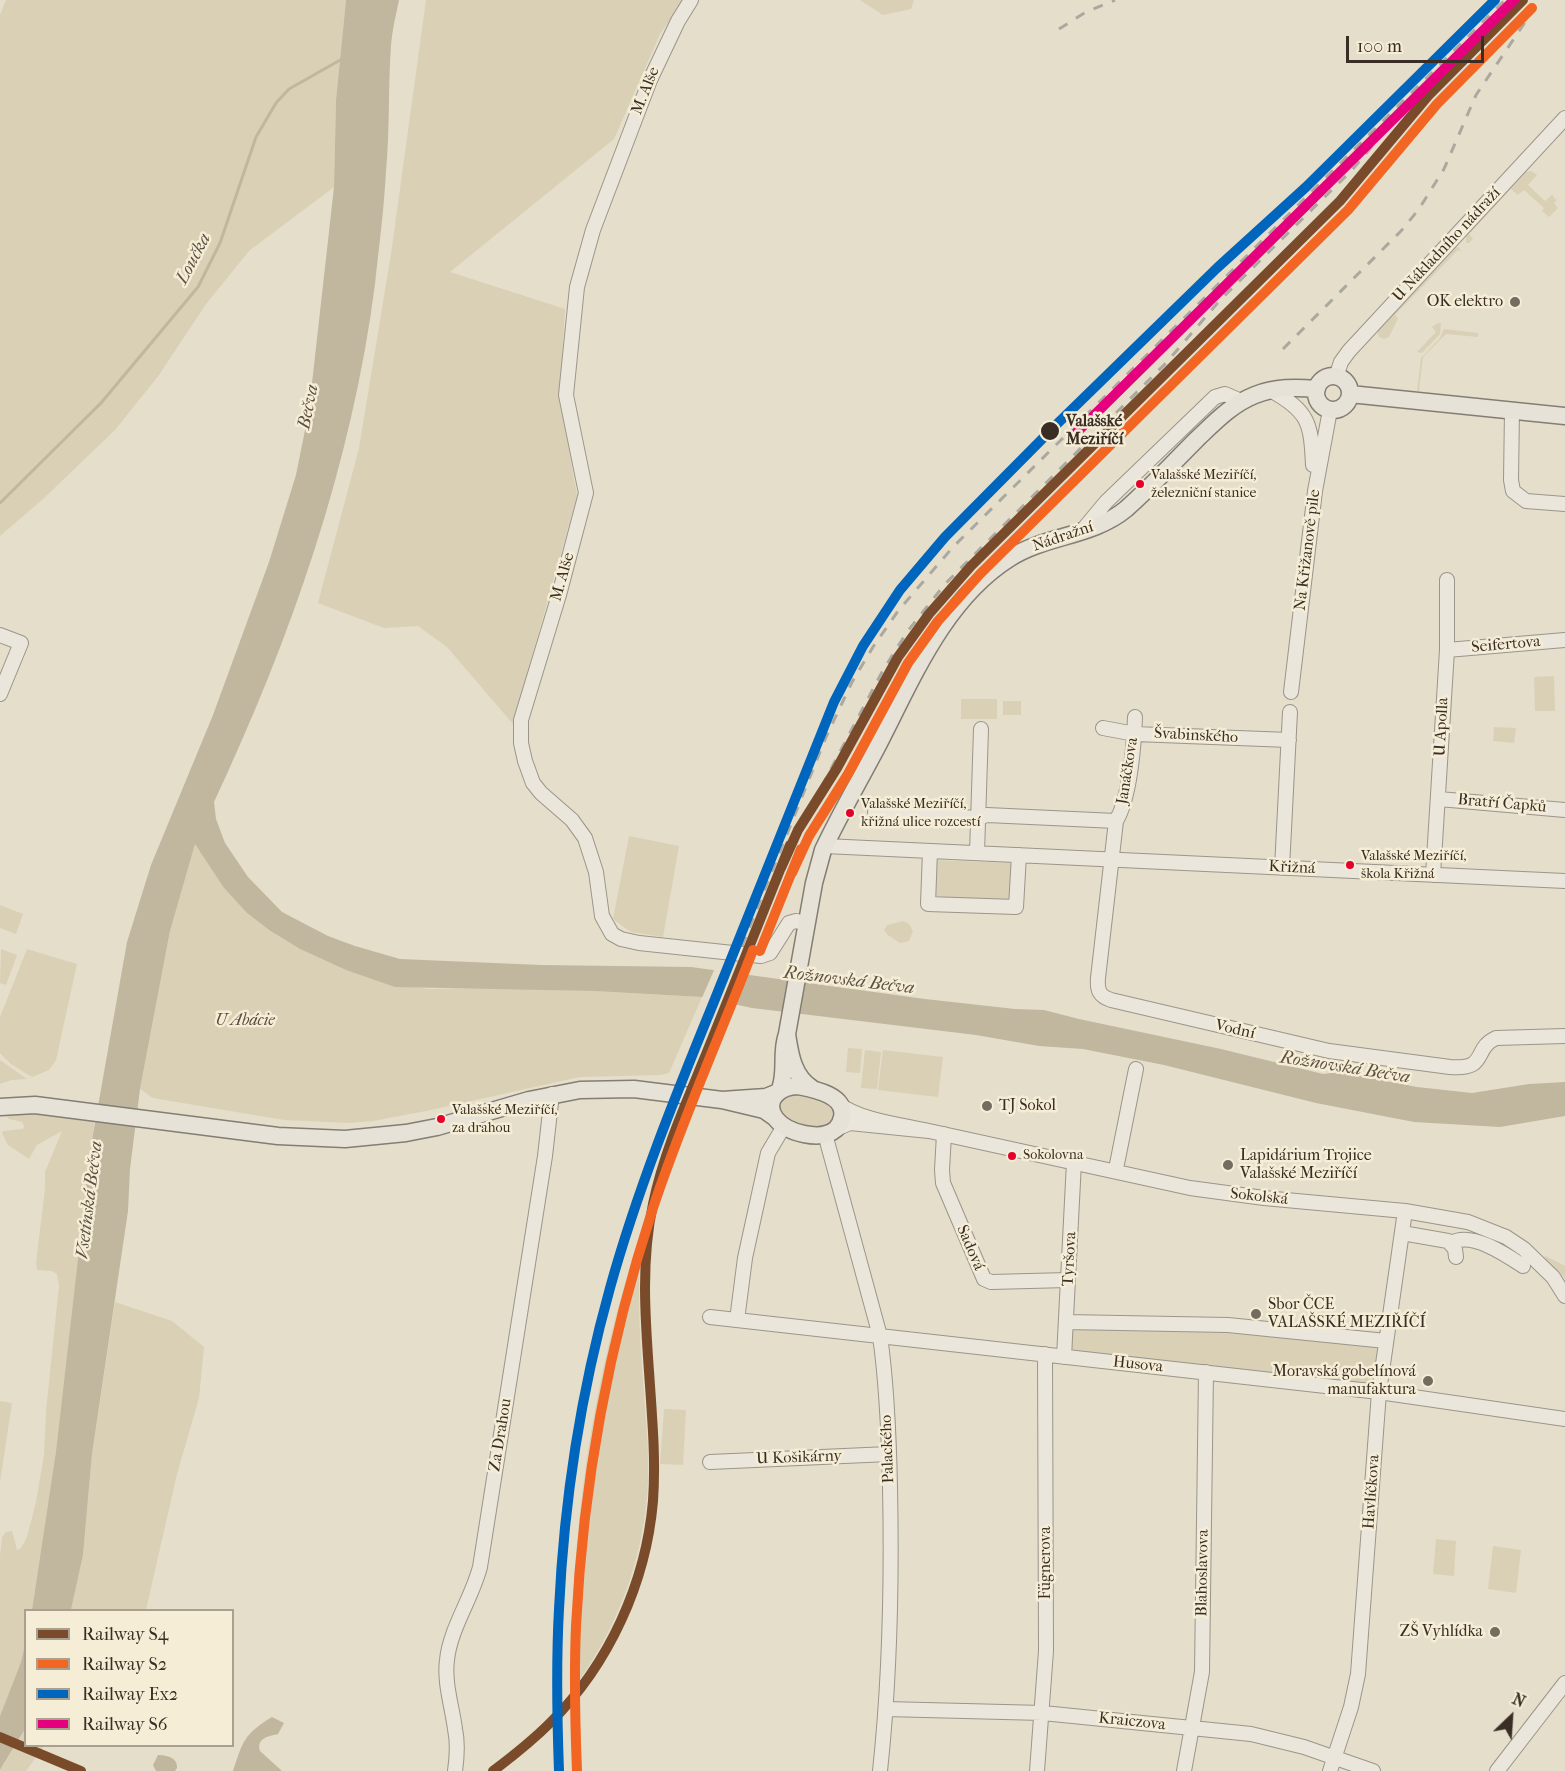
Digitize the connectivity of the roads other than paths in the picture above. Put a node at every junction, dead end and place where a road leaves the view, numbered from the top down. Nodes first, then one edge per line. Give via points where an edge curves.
1 (692, 0) edge
2 (1565, 118) edge
3 (1336, 377) junction
4 (1317, 389) junction
5 (1270, 390) junction
6 (1350, 394) junction
7 (1329, 410) junction
8 (1512, 410) junction
9 (1565, 416) edge
10 (1315, 491) junction
11 (1565, 504) edge
12 (1447, 580) dead end
13 (0, 634) edge
14 (1565, 640) edge
15 (1447, 650) junction
16 (1291, 692) dead end
17 (0, 694) edge
18 (1290, 712) dead end
19 (1135, 717) dead end
20 (1103, 728) dead end
21 (981, 729) dead end
22 (1135, 734) junction
23 (1289, 740) junction
24 (1439, 799) junction
25 (1565, 810) edge
26 (875, 812) dead end
27 (978, 818) junction
28 (1116, 821) junction
29 (825, 846) junction
30 (930, 851) junction
31 (977, 853) junction
32 (1019, 855) junction
33 (1113, 860) junction
34 (1282, 868) junction
35 (1433, 875) junction
36 (1565, 881) edge
37 (807, 923) junction
38 (787, 1030) junction
39 (1565, 1036) edge
40 (1136, 1069) dead end
41 (814, 1089) junction
42 (778, 1091) junction
43 (552, 1094) junction
44 (722, 1100) junction
45 (838, 1103) junction
46 (0, 1107) edge
47 (779, 1121) junction
48 (929, 1131) junction
49 (831, 1132) junction
50 (944, 1134) junction
51 (1074, 1162) junction
52 (1117, 1164) dead end
53 (1405, 1211) junction
54 (1402, 1233) junction
55 (1451, 1243) junction
56 (1456, 1257) dead end
57 (1523, 1266) dead end
58 (1068, 1280) junction
59 (1564, 1291) edge
60 (710, 1317) dead end
61 (737, 1320) junction
62 (1066, 1322) junction
63 (880, 1336) junction
64 (1386, 1341) junction
65 (1045, 1354) junction
66 (1064, 1357) junction
67 (1206, 1372) junction
68 (1379, 1392) junction
69 (1565, 1419) edge
70 (889, 1454) junction
71 (710, 1462) dead end
72 (1565, 1683) edge
73 (886, 1709) junction
74 (1043, 1713) junction
75 (1193, 1728) junction
76 (1334, 1757) junction
77 (455, 1771) edge
78 (880, 1771) edge
79 (1037, 1771) edge
80 (1184, 1771) edge
81 (1329, 1771) edge
82 (1373, 1771) edge
83 (1497, 1771) edge

1 - 37 street, M. Alše via 650,80 593,230 577,286 566,395 586,493 521,720 521,743 533,783 585,838 596,872 602,916 612,934 639,943 761,956 770,953 789,923
2 - 3 street, U Nákladního nádraží via 1349,351
3 - 4 main road via 1326,378
3 - 6 main road via 1347,383
4 - 5 main road, Nádražní
4 - 7 main road via 1319,402
5 - 10 street via 1293,404 1305,418 1311,439
5 - 29 main road, Nádražní via 1241,401 1217,420 1113,519 1009,559 965,598 927,652
6 - 7 main road via 1345,406
6 - 8 main road
7 - 10 street, Na Křižanově pile
8 - 9 main road
8 - 11 street via 1513,491 1526,501
10 - 16 street, Na Křižanově pile
12 - 15 street, U Apolla
13 - 17 street via 21,643
14 - 15 street, Seifertova
15 - 24 street, U Apolla
18 - 23 street
19 - 22 street, Janáčkova
20 - 22 street, Švabinského
21 - 27 street
22 - 23 street, Švabinského
22 - 28 street, Janáčkova via 1124,807
23 - 34 street via 1288,846
24 - 25 street, Bratří Čapků
24 - 35 street, U Apolla
26 - 27 street
27 - 28 street via 987,815
27 - 31 street
28 - 33 street, Janáčkova
29 - 30 street, Křižná
29 - 37 main road, Nádražní
30 - 31 street, Křižná
30 - 32 street via 928,904 1016,907
31 - 32 street, Křižná
32 - 33 street, Křižná
33 - 34 street, Křižná
33 - 39 street, Vodní via 1097,985 1106,998 1329,1051 1462,1068 1472,1065 1487,1043 1500,1037
34 - 35 street, Křižná
35 - 36 street, Křižná
37 - 38 main road, Nádražní
38 - 41 main road, Nádražní via 796,1070
38 - 42 main road, Nádražní via 782,1055 784,1074
40 - 52 street
41 - 42 main road, Sokolská via 792,1086
41 - 45 main road, Sokolská
42 - 44 main road, Sokolská via 766,1097
42 - 47 main road via 771,1102
43 - 44 main road, Sokolská via 596,1089 648,1090
43 - 46 main road via 437,1127 364,1138 313,1139 75,1109
43 - 77 street, Za Drahou via 480,1567 447,1659 457,1745
44 - 47 main road, Sokolská via 764,1110
45 - 48 street, Sokolská via 862,1115
45 - 49 main road via 843,1116
47 - 49 main road, Sokolská via 802,1133
47 - 61 street via 745,1258
48 - 49 street, Sokolská via 850,1123
48 - 50 street, Sokolská
49 - 63 street, Palackého
50 - 51 street, Sokolská
50 - 58 street, Sadová via 943,1183 984,1279
51 - 53 street, Sokolská via 1214,1192
51 - 58 street, Tyršova
53 - 54 street, Havlíčkova
53 - 59 street, Sokolská via 1468,1222 1506,1237 1535,1258
54 - 55 street
54 - 64 street, Havlíčkova
55 - 56 street
55 - 57 street via 1461,1239 1474,1241
58 - 62 street, Tyršova
60 - 61 street, Husova
61 - 63 street, Husova
62 - 64 street via 1228,1325
62 - 66 street, Tyršova
63 - 65 street, Husova
63 - 70 street, Palackého
64 - 68 street, Havlíčkova
65 - 66 street, Husova
65 - 74 street, Fügnerova
66 - 67 street, Husova
67 - 68 street, Husova
67 - 75 street, Blahoslavova via 1202,1672
68 - 69 street, Husova
68 - 76 street, Havlíčkova via 1358,1674
70 - 71 street, U Košikárny
70 - 73 street, Palackého
72 - 83 street
73 - 74 street, Kraiczova
73 - 78 street, Palackého
74 - 75 street, Kraiczova
74 - 79 street, Fügnerova
75 - 76 street, Kraiczova via 1275,1739
75 - 80 street, Blahoslavova
76 - 81 street, Havlíčkova
76 - 82 street, Kraiczova

